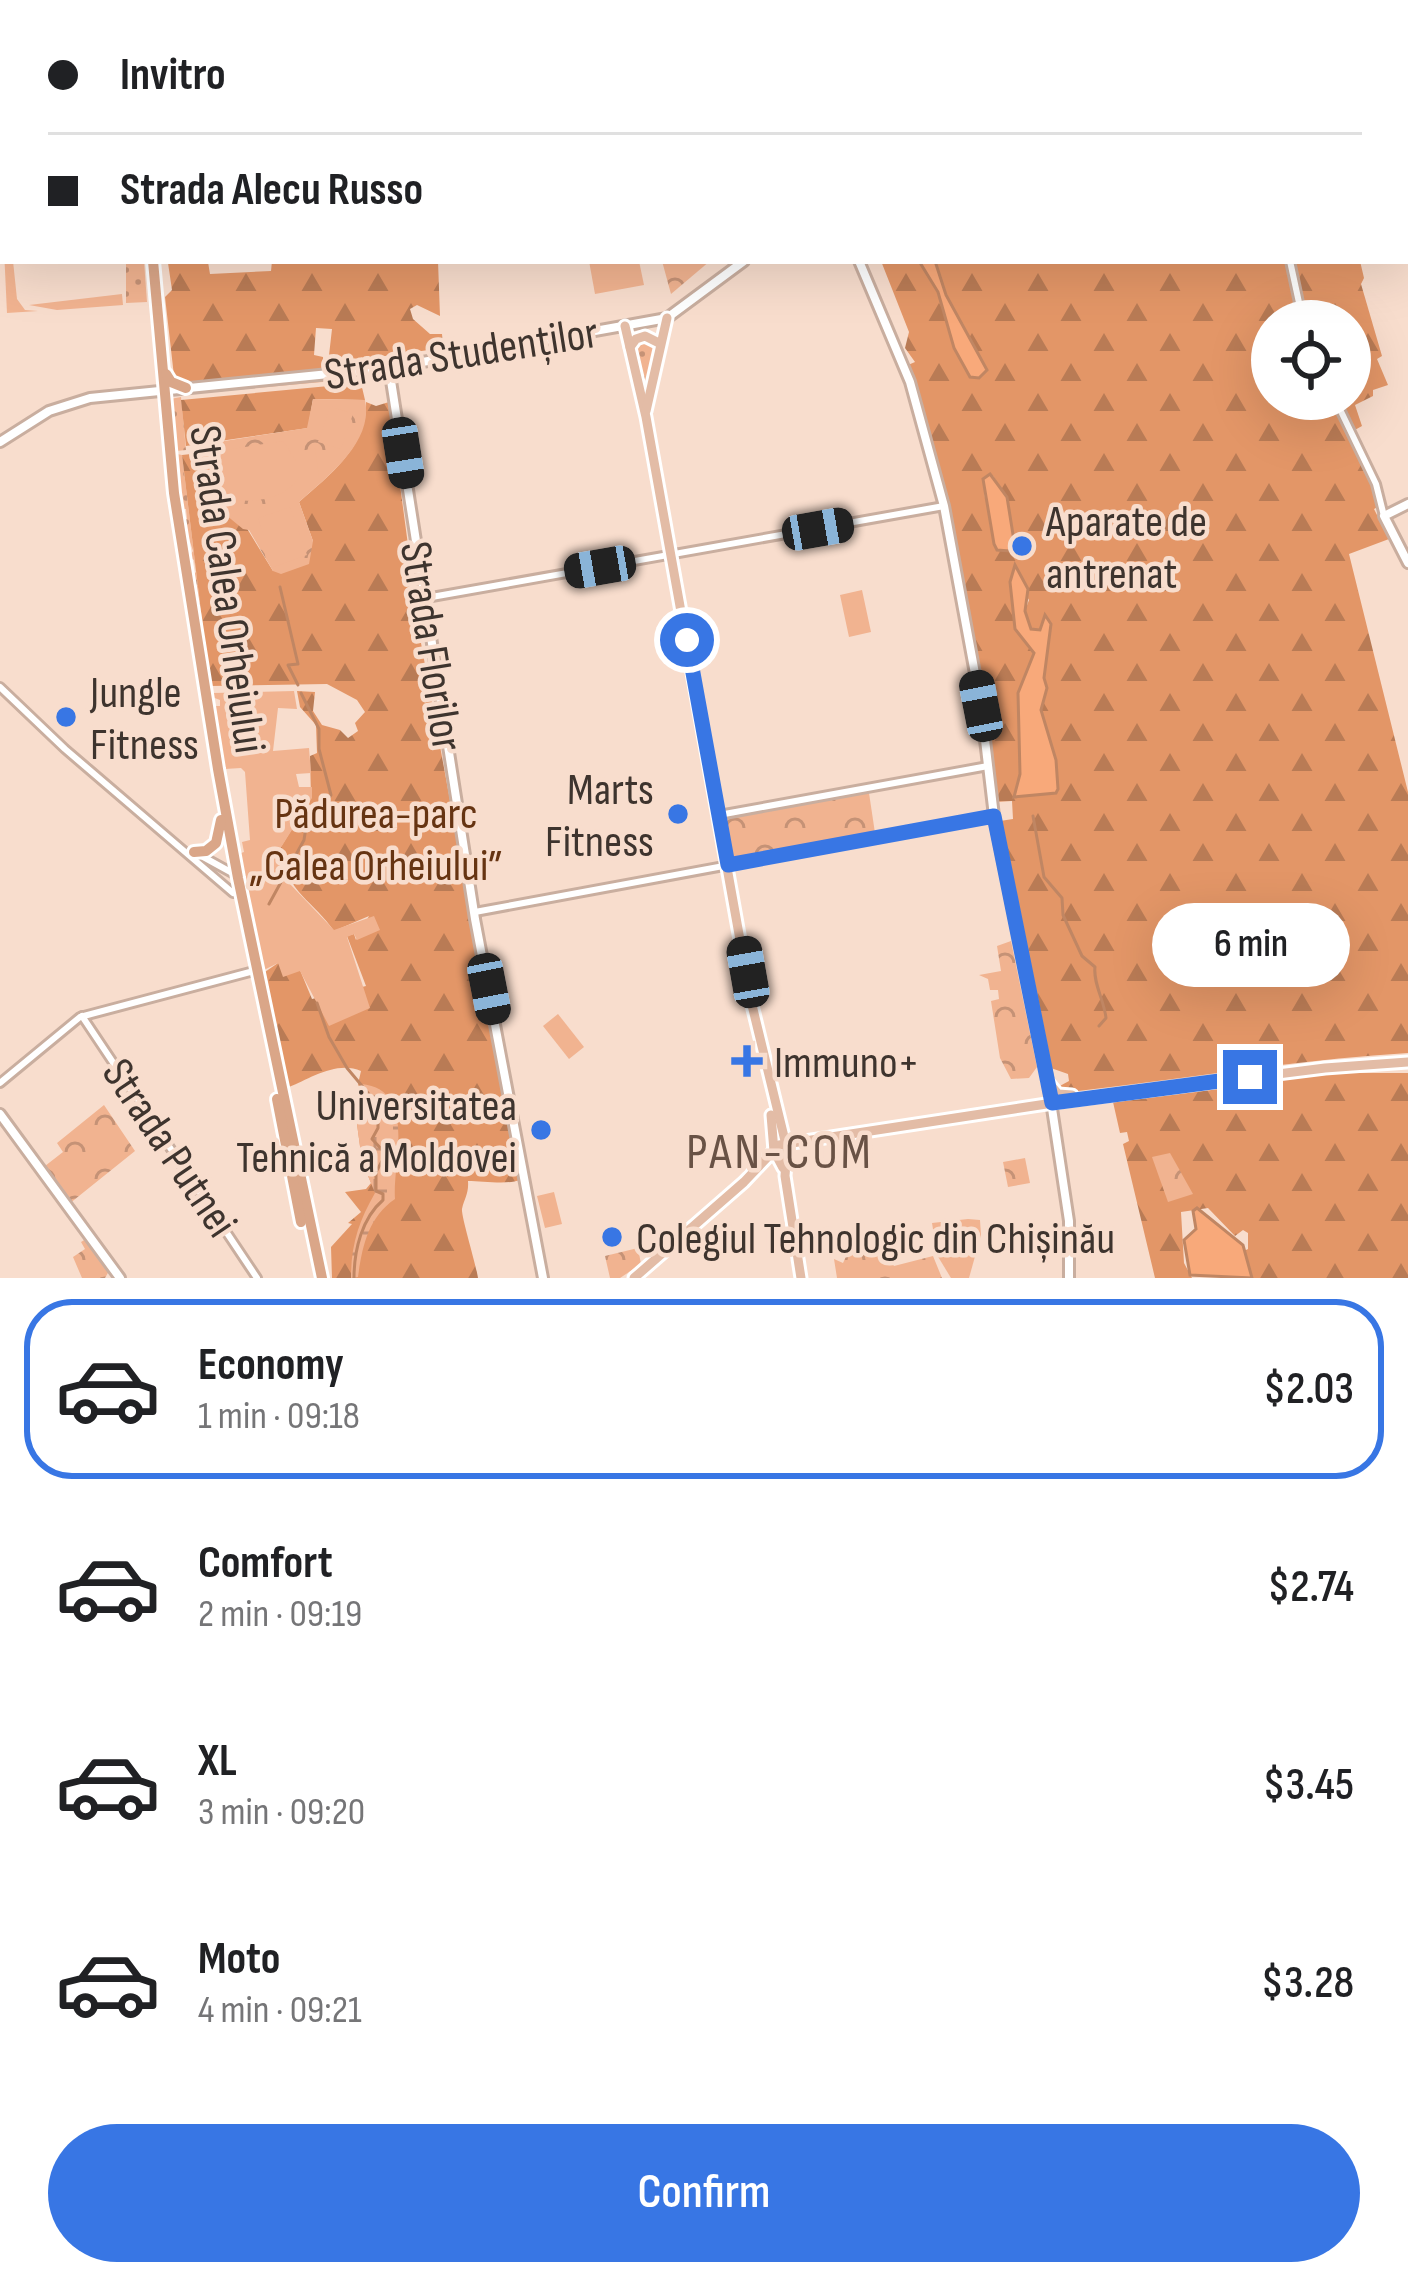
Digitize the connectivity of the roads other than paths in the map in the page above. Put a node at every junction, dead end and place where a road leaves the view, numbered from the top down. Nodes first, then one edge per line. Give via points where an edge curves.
1 (740, 264) edge
2 (860, 264) edge
3 (1291, 264) edge
4 (150, 267) edge
5 (1298, 300) edge
6 (667, 318) junction
7 (625, 326) junction
8 (660, 344) junction
9 (630, 347) junction
10 (162, 365) junction
11 (389, 368) junction
12 (644, 391) junction
13 (165, 392) junction
14 (1345, 420) edge
15 (0, 442) edge
16 (1408, 503) edge
17 (944, 506) junction
18 (1384, 516) junction
19 (671, 554) junction
20 (1408, 563) edge
21 (426, 598) junction
22 (0, 687) edge
23 (988, 766) junction
24 (719, 815) junction
25 (222, 816) junction
26 (994, 816) junction
27 (178, 844) junction
28 (194, 852) junction
29 (728, 865) junction
30 (228, 868) junction
31 (238, 878) junction
32 (233, 892) junction
33 (475, 912) junction
34 (250, 972) junction
35 (82, 1016) junction
36 (266, 1030) junction
37 (1408, 1062) edge
38 (1048, 1082) junction
39 (0, 1083) edge
40 (1107, 1096) junction
41 (1052, 1103) junction
42 (0, 1114) edge
43 (782, 1149) junction
44 (760, 1168) junction
45 (785, 1174) junction
46 (120, 1278) edge
47 (257, 1278) edge
48 (311, 1278) edge
49 (322, 1278) edge
50 (543, 1278) edge
51 (634, 1278) edge
52 (801, 1278) edge
53 (1069, 1278) edge

1 - 6 main road, Strada Studenților
2 - 17 main road via 910,382
3 - 5 street
4 - 10 highway, Strada Calea Orheiului
4 - 13 highway, Strada Calea Orheiului
6 - 7 main road, Strada Studenților
6 - 8 main road
7 - 9 main road
7 - 11 main road, Strada Studenților
8 - 9 main road via 645,336
8 - 12 main road
9 - 12 main road
10 - 13 highway, Strada Calea Orheiului
10 - 13 highway via 170,380
11 - 13 main road, Strada Studenților
11 - 21 main road, Strada Florilor
12 - 19 main road
13 - 15 main road, Strada Studenților via 65,404
13 - 25 highway, Strada Calea Orheiului via 182,564
14 - 18 street
16 - 18 main road
17 - 19 street
17 - 23 main road
18 - 20 main road
19 - 21 street
19 - 24 main road
21 - 33 main road, Strada Florilor
22 - 27 street
23 - 24 street
23 - 26 main road
24 - 29 main road
25 - 28 highway via 216,843
25 - 30 highway, Strada Calea Orheiului
25 - 31 highway, Strada Calea Orheiului
26 - 29 street
26 - 38 main road
27 - 28 street
27 - 32 street
28 - 30 street
29 - 33 street
29 - 43 main road
30 - 31 street
30 - 32 highway, Strada Calea Orheiului
31 - 36 highway, Strada Calea Orheiului
32 - 34 highway, Strada Calea Orheiului
33 - 50 main road, Strada Florilor
34 - 35 street
34 - 36 highway, Strada Calea Orheiului
35 - 39 street
35 - 47 street, Strada Putnei
36 - 48 highway, Strada Calea Orheiului
36 - 49 highway, Strada Calea Orheiului
37 - 40 main road
38 - 40 main road via 1063,1096
38 - 41 main road
40 - 41 main road
41 - 43 main road
41 - 53 main road
42 - 46 main road
43 - 44 main road
43 - 45 main road
44 - 45 main road
44 - 51 main road
45 - 52 main road

